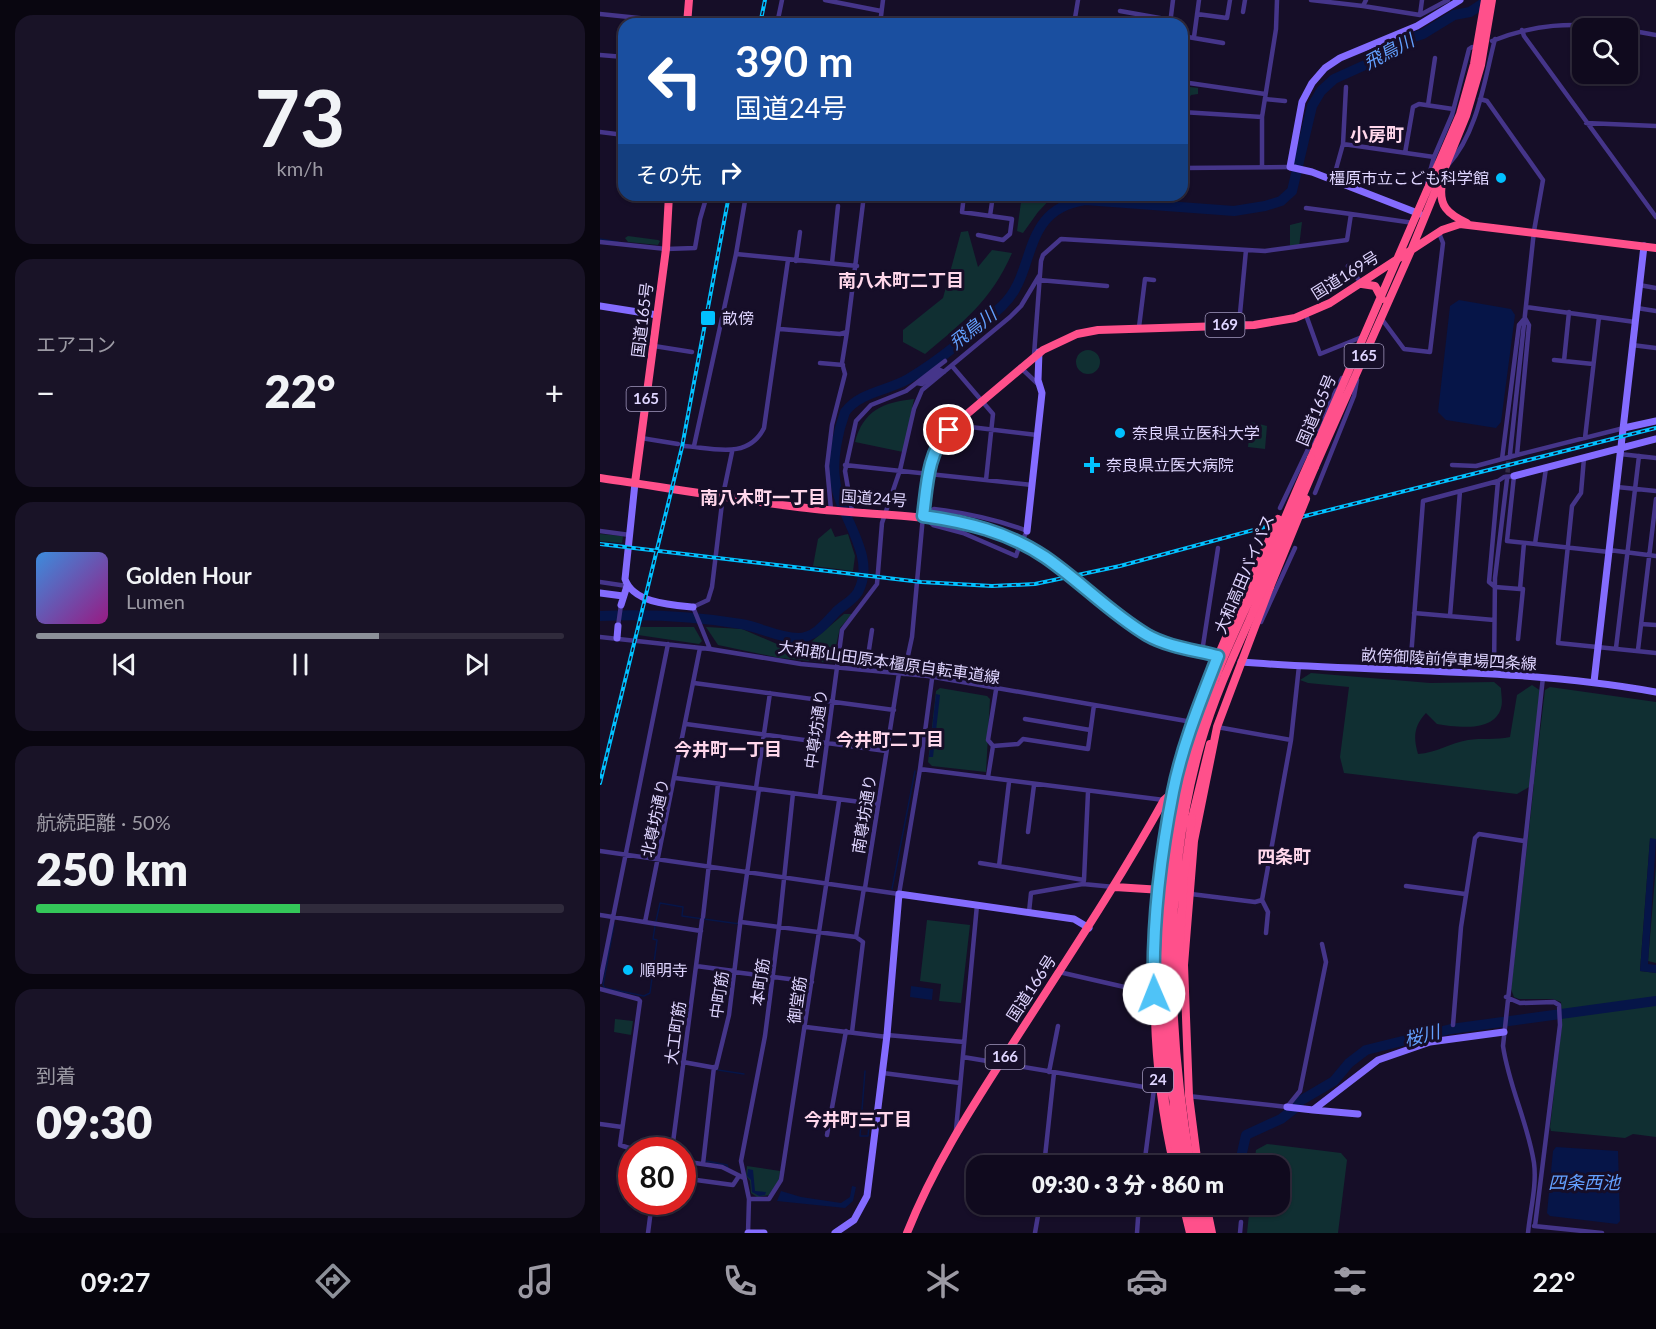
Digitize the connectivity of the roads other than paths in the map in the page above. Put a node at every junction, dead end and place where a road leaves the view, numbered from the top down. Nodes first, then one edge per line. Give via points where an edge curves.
1 (689, 0) edge
2 (782, 0) edge
3 (825, 0) edge
4 (883, 0) edge
5 (1069, 0) edge
6 (1173, 0) edge
7 (1199, 0) edge
8 (1230, 0) edge
9 (1245, 0) edge
10 (1277, 0) edge
11 (1311, 0) edge
12 (1366, 0) edge
13 (1422, 0) edge
14 (1448, 0) edge
15 (1485, 0) edge
16 (1492, 0) edge
17 (1078, 1) edge
18 (1458, 1) edge
19 (1363, 6) junction
20 (881, 11) junction
21 (1119, 12) dead end
22 (1243, 12) dead end
23 (1487, 13) junction
24 (600, 14) edge
25 (1197, 14) junction
26 (1420, 15) junction
27 (635, 18) edge
28 (688, 18) edge
29 (778, 18) edge
30 (880, 18) edge
31 (1075, 18) edge
32 (1150, 18) edge
33 (1171, 18) edge
34 (1572, 23) edge
35 (1522, 30) junction
36 (1638, 32) edge
37 (1656, 35) edge
38 (1188, 36) edge
39 (1194, 37) junction
40 (1223, 43) dead end
41 (1472, 47) dead end
42 (600, 55) edge
43 (618, 56) edge
44 (1435, 58) dead end
45 (1188, 83) edge
46 (1346, 87) dead end
47 (1265, 96) junction
48 (1480, 99) junction
49 (1285, 101) dead end
50 (1428, 105) junction
51 (1453, 109) junction
52 (1188, 112) edge
53 (1262, 117) junction
54 (1586, 123) junction
55 (1656, 126) edge
56 (600, 132) edge
57 (618, 134) edge
58 (1343, 144) junction
59 (1406, 153) junction
60 (1434, 157) junction
61 (1262, 167) junction
62 (1291, 167) junction
63 (1188, 168) edge
64 (1445, 169) junction
65 (1333, 180) junction
66 (1425, 197) junction
67 (669, 201) edge
68 (706, 201) edge
69 (745, 201) edge
70 (863, 201) edge
71 (963, 201) edge
72 (992, 201) edge
73 (838, 206) dead end
74 (1306, 208) dead end
75 (1351, 214) junction
76 (1421, 215) junction
77 (990, 216) junction
78 (1656, 217) edge
79 (1414, 223) junction
80 (1467, 224) junction
81 (1534, 231) junction
82 (800, 232) dead end
83 (1438, 232) junction
84 (978, 235) dead end
85 (600, 242) edge
86 (1644, 246) junction
87 (1656, 248) edge
88 (666, 249) junction
89 (1246, 250) junction
90 (1410, 253) junction
91 (736, 254) junction
92 (1398, 259) junction
93 (788, 260) junction
94 (796, 261) junction
95 (832, 263) junction
96 (857, 266) junction
97 (1348, 266) dead end
98 (1039, 278) junction
99 (1154, 280) dead end
100 (1362, 284) junction
101 (1639, 285) junction
102 (1107, 286) dead end
103 (1656, 288) edge
104 (1382, 299) junction
105 (600, 306) edge
106 (1526, 307) junction
107 (1637, 308) junction
108 (1656, 311) edge
109 (1569, 312) junction
110 (657, 315) junction
111 (1306, 315) junction
112 (1599, 317) junction
113 (1382, 318) junction
114 (1525, 318) junction
115 (1635, 322) junction
116 (1239, 324) junction
117 (1139, 327) junction
118 (780, 329) junction
119 (847, 332) junction
120 (1364, 337) junction
121 (1632, 345) junction
122 (654, 346) junction
123 (1656, 348) edge
124 (692, 352) dead end
125 (1037, 354) junction
126 (1554, 360) dead end
127 (945, 361) dead end
128 (1564, 361) junction
129 (820, 363) dead end
130 (1593, 364) junction
131 (843, 366) junction
132 (952, 366) junction
133 (1355, 366) junction
134 (1020, 367) junction
135 (944, 372) junction
136 (917, 383) junction
137 (1040, 386) junction
138 (981, 400) junction
139 (1656, 421) edge
140 (954, 425) junction
141 (1624, 428) junction
142 (992, 430) junction
143 (1038, 435) junction
144 (641, 438) junction
145 (1585, 438) junction
146 (1656, 439) edge
147 (678, 444) dead end
148 (684, 446) dead end
149 (694, 446) junction
150 (1621, 451) junction
151 (732, 452) junction
152 (1510, 454) tunnel mouth
153 (1517, 455) junction
154 (1639, 456) junction
155 (1584, 458) junction
156 (1656, 458) edge
157 (1502, 459) junction
158 (1315, 461) junction
159 (845, 465) junction
160 (1452, 465) dead end
161 (1546, 468) junction
162 (900, 470) junction
163 (929, 474) junction
164 (1514, 476) junction
165 (600, 478) edge
166 (1507, 479) tunnel mouth
167 (986, 480) junction
168 (1498, 481) junction
169 (636, 483) junction
170 (1032, 485) junction
171 (1617, 487) junction
172 (1635, 489) junction
173 (1460, 491) junction
174 (1656, 491) edge
175 (1316, 493) dead end
176 (723, 495) junction
177 (1656, 499) edge
178 (1280, 508) dead end
179 (835, 510) junction
180 (851, 511) junction
181 (885, 513) junction
182 (923, 516) junction
183 (600, 531) edge
184 (1026, 534) joint
185 (630, 535) junction
186 (1524, 543) junction
187 (1535, 544) junction
188 (1218, 548) dead end
189 (1295, 548) dead end
190 (1567, 548) junction
191 (1018, 550) dead end
192 (1609, 551) junction
193 (1628, 553) junction
194 (1259, 554) dead end
195 (1650, 555) junction
196 (1656, 556) edge
197 (600, 582) edge
198 (627, 586) junction
199 (1495, 587) junction
200 (1520, 589) junction
201 (600, 593) edge
202 (623, 596) junction
203 (621, 605) joint
204 (693, 608) junction
205 (1414, 613) junction
206 (1450, 616) junction
207 (1494, 620) junction
208 (1641, 624) junction
209 (1656, 625) edge
210 (618, 626) joint
211 (872, 630) dead end
212 (1226, 636) junction
213 (600, 637) edge
214 (617, 638) junction
215 (1518, 639) dead end
216 (668, 644) junction
217 (1598, 647) junction
218 (700, 648) junction
219 (1616, 648) junction
220 (710, 649) junction
221 (1638, 650) junction
222 (1202, 652) junction
223 (1656, 653) edge
224 (1228, 660) junction
225 (837, 666) junction
226 (1299, 666) junction
227 (866, 669) junction
228 (1410, 670) junction
229 (1494, 672) junction
230 (902, 673) junction
231 (1543, 676) junction
232 (932, 679) junction
233 (1594, 682) junction
234 (694, 683) junction
235 (996, 690) junction
236 (1656, 692) edge
237 (770, 693) junction
238 (832, 702) junction
239 (1094, 705) junction
240 (894, 710) junction
241 (1025, 719) dead end
242 (1193, 723) junction
243 (686, 724) junction
244 (1217, 727) junction
245 (1090, 730) junction
246 (765, 735) junction
247 (1290, 740) junction
248 (826, 743) junction
249 (993, 746) junction
250 (886, 751) junction
251 (920, 769) junction
252 (988, 777) junction
253 (675, 778) junction
254 (1009, 782) junction
255 (718, 784) junction
256 (1034, 785) junction
257 (758, 789) junction
258 (1173, 791) junction
259 (1088, 792) junction
260 (793, 793) junction
261 (820, 795) junction
262 (1164, 800) junction
263 (839, 801) junction
264 (876, 804) junction
265 (1028, 832) dead end
266 (1524, 841) junction
267 (600, 851) edge
268 (624, 855) junction
269 (658, 860) junction
270 (980, 863) dead end
271 (999, 866) junction
272 (709, 867) junction
273 (747, 873) junction
274 (784, 877) junction
275 (825, 882) junction
276 (1084, 882) junction
277 (1406, 886) dead end
278 (1115, 887) junction
279 (864, 888) junction
280 (1160, 889) junction
281 (899, 894) junction
282 (1189, 894) junction
283 (1465, 894) junction
284 (1262, 900) junction
285 (976, 905) junction
286 (1029, 912) junction
287 (600, 915) edge
288 (612, 917) junction
289 (645, 922) junction
290 (740, 923) junction
291 (779, 927) junction
292 (1089, 928) junction
293 (701, 931) junction
294 (818, 933) junction
295 (1266, 933) dead end
296 (856, 937) junction
297 (1322, 944) dead end
298 (696, 966) junction
299 (734, 972) junction
300 (1059, 972) junction
301 (773, 977) junction
302 (600, 982) edge
303 (812, 982) junction
304 (600, 988) edge
305 (1156, 990) junction
306 (1185, 997) junction
307 (1506, 997) junction
308 (1454, 1025) dead end
309 (806, 1026) junction
310 (1058, 1026) dead end
311 (846, 1031) junction
312 (852, 1032) junction
313 (1504, 1032) junction
314 (887, 1036) junction
315 (964, 1042) junction
316 (963, 1058) junction
317 (683, 1062) junction
318 (1000, 1063) junction
319 (715, 1067) junction
320 (1051, 1072) junction
321 (883, 1073) junction
322 (1178, 1078) junction
323 (960, 1083) junction
324 (1157, 1089) junction
325 (1189, 1096) junction
326 (1287, 1107) junction
327 (1313, 1110) junction
328 (1358, 1114) dead end
329 (600, 1124) edge
330 (622, 1127) junction
331 (955, 1134) junction
332 (827, 1135) dead end
333 (621, 1137) edge
334 (674, 1137) edge
335 (1045, 1155) edge
336 (1146, 1155) edge
337 (1172, 1155) edge
338 (1178, 1155) edge
339 (1180, 1155) edge
340 (1189, 1155) edge
341 (1197, 1155) edge
342 (696, 1163) edge
343 (703, 1164) junction
344 (743, 1175) junction
345 (696, 1180) edge
346 (749, 1199) junction
347 (650, 1215) edge
348 (1038, 1215) edge
349 (1138, 1215) edge
350 (1186, 1215) edge
351 (1193, 1215) edge
352 (1201, 1215) edge
353 (1208, 1215) edge
354 (1241, 1222) dead end
355 (1529, 1225) junction
356 (1535, 1226) junction
357 (648, 1233) edge
358 (748, 1233) edge
359 (764, 1233) edge
360 (835, 1233) edge
361 (907, 1233) edge
362 (1035, 1233) edge
363 (1137, 1233) edge
364 (1190, 1233) edge
365 (1197, 1233) edge
366 (1205, 1233) edge
367 (1212, 1233) edge
368 (1240, 1233) edge
369 (1528, 1233) edge
370 (1602, 1233) edge

1 - 28 highway
2 - 29 street
3 - 20 street
4 - 20 street
5 - 17 street
6 - 33 street
7 - 25 street
8 - 25 street via 1227,18
9 - 22 street
10 - 47 street
11 - 19 street
12 - 19 street
13 - 26 street
14 - 26 street
15 - 23 highway, 国道165号 / 165
16 - 23 highway, 国道165号 / 165
17 - 31 street
18 - 62 street via 1417,26 1340,58 1322,70 1302,102
19 - 26 street
20 - 30 street
21 - 32 street
23 - 64 highway, 国道165号 / 165 via 1477,82
23 - 66 highway, 国道165号 / 165 via 1466,94
24 - 27 street
25 - 39 street
34 - 35 street
35 - 48 street via 1493,40
35 - 54 street
36 - 37 street
38 - 39 street
39 - 40 street
41 - 51 street via 1468,49
42 - 43 street
44 - 50 street
45 - 47 street
46 - 58 street
47 - 49 street
47 - 53 street
48 - 64 street via 1463,144
48 - 81 street via 1487,101 1542,176
50 - 51 street
50 - 59 street via 1413,107
51 - 60 street
52 - 53 street
53 - 61 street
54 - 55 street
54 - 78 street
56 - 57 street
58 - 59 street
58 - 65 street
59 - 60 street
60 - 66 street
61 - 62 street
61 - 63 street
62 - 65 street
64 - 76 highway, 国道165号 / 165
64 - 80 highway via 1443,207
65 - 76 street
66 - 76 highway, 国道165号 / 165
67 - 88 highway, 国道165号 / 165
68 - 88 street via 695,248
69 - 91 street
70 - 96 street
71 - 77 street via 962,212
72 - 77 street
73 - 95 street
74 - 75 street
75 - 79 street
75 - 89 street via 1347,240 1280,250
76 - 79 highway, 国道165号 / 165
76 - 90 highway, 国道165号 / 165
77 - 84 street via 1012,219 1010,234 1003,240
79 - 92 highway, 国道165号 / 165
80 - 81 highway, 国道169号 / 169
80 - 83 highway, 国道169号 / 169
81 - 86 highway, 国道169号 / 169
81 - 106 street
82 - 94 street
83 - 90 highway, 国道169号 / 169
83 - 113 street via 1443,243 1430,352 1404,349
85 - 88 street
86 - 87 highway, 国道169号 / 169
86 - 101 street
88 - 110 highway, 国道165号 / 165
89 - 98 street via 1066,238 1042,255
89 - 116 street
90 - 92 highway, 国道169号 / 169
90 - 113 highway, 国道165号 / 165
91 - 93 street
91 - 149 street
92 - 100 highway, 国道169号 / 169
92 - 104 highway, 国道165号 / 165
93 - 94 street
93 - 118 street
94 - 95 street
95 - 96 street
96 - 119 street
97 - 100 street
98 - 102 street
98 - 125 street
98 - 132 street via 1021,306
99 - 117 street via 1145,279
100 - 104 highway via 1375,286
100 - 111 highway, 国道169号 / 169
101 - 103 street
101 - 107 street
104 - 120 highway, 国道165号 / 165
105 - 110 street
106 - 109 street
106 - 114 street
107 - 108 street
107 - 115 street
109 - 112 street
109 - 128 street
110 - 122 highway, 国道165号 / 165
111 - 116 highway, 国道169号 / 169 via 1273,323
111 - 120 street via 1320,354
112 - 115 street
112 - 130 street
113 - 133 highway, 国道165号 / 165
114 - 152 street
114 - 153 street via 1529,325
114 - 157 street via 1519,325
115 - 121 street
116 - 117 highway, 国道169号 / 169
117 - 125 highway, 国道169号 / 169 via 1077,334
118 - 119 street
118 - 151 street via 764,428 760,437
119 - 131 street
120 - 133 highway, 国道165号 / 165
121 - 123 street
121 - 141 street
122 - 124 street
122 - 144 highway, 国道165号 / 165
125 - 134 highway, 国道169号 / 169
125 - 137 street
126 - 128 street
127 - 136 street
128 - 130 street
129 - 131 street
130 - 145 street
131 - 179 street via 827,466
132 - 135 street
132 - 138 street
133 - 158 highway, 国道165号 / 165
133 - 175 street via 1354,396
133 - 178 street via 1337,386
134 - 137 street
134 - 138 highway, 国道169号 / 169
135 - 136 street via 940,370 922,384
135 - 162 street, 中尊坊通り via 922,390
136 - 159 street via 865,409 853,426
137 - 143 street
138 - 140 highway, 国道169号 / 169
138 - 142 street via 993,414
139 - 141 street
140 - 142 street
140 - 163 highway, 国道169号 / 169 via 938,443
141 - 145 street
141 - 150 street
142 - 143 street
142 - 167 street
143 - 170 street
144 - 147 street
144 - 169 highway, 国道165号 / 165
145 - 153 street
146 - 150 street
148 - 149 street
149 - 151 street
150 - 154 street
150 - 155 street
150 - 171 street
151 - 176 street
153 - 157 street
154 - 156 street
154 - 172 street
155 - 161 street
155 - 190 street via 1581,493 1572,506
157 - 160 street via 1476,466
158 - 212 highway, 国道165号 / 165, bridge via 1294,483
158 - 224 highway, 大和高田バイパス / 165, bridge
158 - 224 highway, 国道165号 / 165, bridge via 1303,512 1270,587
159 - 162 street
159 - 180 street
161 - 164 street
161 - 187 street
162 - 163 street
162 - 181 street, 中尊坊通り
163 - 167 street
163 - 182 highway, 国道169号 / 169
164 - 168 street
164 - 186 street via 1507,541
165 - 169 highway, 国道24号
166 - 199 street
167 - 170 street
168 - 173 street
168 - 199 street via 1490,572 1490,582
169 - 176 highway, 国道24号
169 - 185 street
170 - 184 street
171 - 172 street
171 - 192 street
172 - 174 street
172 - 193 street
173 - 205 street via 1423,501
173 - 206 street
176 - 179 highway, 国道24号
176 - 204 street via 708,600
177 - 195 street
179 - 180 highway, 国道24号
180 - 181 highway, 国道24号
181 - 182 highway, 国道24号
181 - 225 street, 中尊坊通り via 877,584 842,630
182 - 184 street via 934,509 970,513
182 - 191 street via 933,525 963,533 1016,556
182 - 222 highway, 国道24号, bridge via 986,528 1024,544 1147,634
182 - 230 street, 南尊坊通り via 912,637
183 - 185 street
185 - 198 street
186 - 187 street
186 - 200 street
187 - 190 street
188 - 222 street
189 - 224 street via 1250,647
190 - 192 street
190 - 217 street via 1557,643
192 - 193 street
192 - 217 street
193 - 195 street
193 - 219 street
194 - 212 street
195 - 196 street
195 - 208 street
197 - 198 street
198 - 202 street
198 - 204 street via 639,595
199 - 200 street
199 - 207 street
200 - 215 street
201 - 202 street
202 - 203 street
203 - 210 street
204 - 220 street
205 - 206 street
205 - 228 street
206 - 207 street
207 - 229 street
208 - 209 street
208 - 221 street
210 - 214 street
211 - 227 street
212 - 224 highway, 国道165号 / 165
213 - 214 street, 大和郡山田原本橿原自転車道線
214 - 216 street, 大和郡山田原本橿原自転車道線
216 - 218 street, 大和郡山田原本橿原自転車道線
216 - 268 street
217 - 219 street
217 - 233 street
218 - 220 street, 大和郡山田原本橿原自転車道線
218 - 234 street, 北尊坊通り
219 - 221 street
220 - 225 street, 大和郡山田原本橿原自転車道線
221 - 223 street
222 - 224 highway, 国道24号
224 - 226 street, 畝傍御陵前停車場四条線
224 - 242 highway
224 - 244 highway, 24
224 - 322 highway, 大和高田バイパス, bridge via 1189,789 1179,853 1172,965
224 - 339 highway, 大和高田バイパス, bridge via 1201,718 1182,788 1167,893 1167,1027
225 - 227 street, 大和郡山田原本橿原自転車道線
225 - 238 street, 中尊坊通り
226 - 228 street, 畝傍御陵前停車場四条線
226 - 247 street
227 - 230 street, 大和郡山田原本橿原自転車道線
228 - 229 street, 畝傍御陵前停車場四条線
229 - 231 street, 畝傍御陵前停車場四条線
230 - 232 street, 大和郡山田原本橿原自転車道線
230 - 240 street, 南尊坊通り
231 - 233 street, 畝傍御陵前停車場四条線
231 - 266 street
232 - 235 street, 大和郡山田原本橿原自転車道線
232 - 251 street
233 - 236 street, 畝傍御陵前停車場四条線
234 - 237 street
234 - 243 street, 北尊坊通り
235 - 239 street, 大和郡山田原本橿原自転車道線
235 - 249 street via 988,740
237 - 238 street
237 - 246 street, 中町筋
238 - 240 street
238 - 248 street, 中尊坊通り
239 - 242 street, 大和郡山田原本橿原自転車道線
239 - 245 street
240 - 250 street, 南尊坊通り
241 - 245 street
242 - 244 highway
242 - 258 highway
243 - 246 street
243 - 253 street, 北尊坊通り
244 - 247 street
244 - 282 highway, 24 via 1199,813
244 - 322 highway, bridge via 1202,768 1192,818 1179,939
245 - 249 street via 1088,749 1023,739 1018,744
246 - 248 street
246 - 257 street, 中町筋
247 - 284 street
248 - 250 street
248 - 261 street, 中尊坊通り
249 - 252 street
250 - 264 street, 南尊坊通り
251 - 252 street
251 - 281 street
252 - 254 street
253 - 255 street
253 - 269 street, 北尊坊通り
254 - 256 street
254 - 271 street
255 - 257 street
255 - 272 street, 大工町筋
256 - 259 street
256 - 265 street
257 - 260 street
257 - 273 street, 中町筋
258 - 262 highway, 国道166号 / 166
258 - 280 highway
259 - 262 street
259 - 276 street
260 - 261 street
260 - 274 street, 本町筋
261 - 263 street
262 - 278 highway, 国道166号 / 166
263 - 264 street
263 - 275 street, 御堂筋
264 - 279 street, 南尊坊通り
266 - 283 street via 1479,834 1474,838
266 - 307 street
267 - 268 street
268 - 269 street
268 - 288 street
269 - 272 street
269 - 289 street, 北尊坊通り
270 - 271 street
271 - 276 street
272 - 273 street
272 - 293 street, 大工町筋
273 - 274 street
273 - 290 street, 中町筋
274 - 275 street
274 - 291 street, 本町筋
275 - 279 street
275 - 294 street, 御堂筋
276 - 278 street
276 - 286 street via 1031,893
277 - 283 street
278 - 280 highway
278 - 292 highway, 国道166号 / 166
279 - 281 street
279 - 296 street, 南尊坊通り
280 - 282 highway
280 - 305 highway
281 - 285 street
281 - 314 street
282 - 284 street
282 - 306 highway, 24
283 - 308 street
284 - 295 street via 1268,912
285 - 286 street
285 - 315 street
286 - 292 street via 1074,919
287 - 288 street
288 - 289 street
288 - 302 street
289 - 293 street
290 - 291 street
290 - 299 street, 中町筋
291 - 294 street
291 - 301 street, 本町筋
292 - 300 highway, 国道166号 / 166
293 - 298 street, 大工町筋
294 - 296 street
294 - 303 street, 御堂筋
296 - 312 street, 南尊坊通り via 863,942
297 - 326 street via 1326,962 1300,1091
298 - 299 street
298 - 317 street, 大工町筋
299 - 301 street
299 - 319 street, 中町筋 via 729,1016
300 - 305 street
300 - 318 highway, 国道166号 / 166
301 - 303 street
301 - 344 street, 本町筋 via 741,1161
303 - 309 street, 御堂筋
304 - 330 street via 640,1001
305 - 306 street
305 - 324 highway, 24
305 - 338 highway, bridge via 1165,1102
306 - 325 highway, 24
307 - 313 street
307 - 356 street via 1521,1003 1559,1005 1560,1025
309 - 311 street
309 - 346 street, 御堂筋 via 782,1180 769,1199
310 - 320 street
311 - 312 street
311 - 332 street
312 - 314 street
313 - 327 street via 1430,1042 1378,1060
313 - 355 street via 1507,1074 1527,1130 1534,1166
314 - 315 street
314 - 321 street
315 - 316 street
316 - 318 street
316 - 323 street
317 - 319 street
317 - 334 street, 大工町筋
318 - 320 street
318 - 331 highway, 国道166号 / 166
319 - 343 street, 中町筋
320 - 324 street
320 - 335 street
321 - 323 street
321 - 360 street via 867,1196 854,1220
322 - 340 highway, 大和高田バイパス, bridge
323 - 331 street
324 - 325 street
324 - 336 street
324 - 337 highway, 24
325 - 326 street
325 - 341 highway, 24
326 - 327 street
327 - 328 street
329 - 330 street
330 - 333 street
331 - 361 highway, 国道166号 / 166
342 - 343 street
343 - 344 street
344 - 345 street via 733,1185
344 - 346 street, 本町筋
346 - 358 street, 本町筋
347 - 357 street
348 - 362 street
349 - 363 street
350 - 364 highway
351 - 365 highway
352 - 366 highway
353 - 367 highway
354 - 368 street
355 - 356 street
355 - 369 street
356 - 370 street
358 - 359 street

